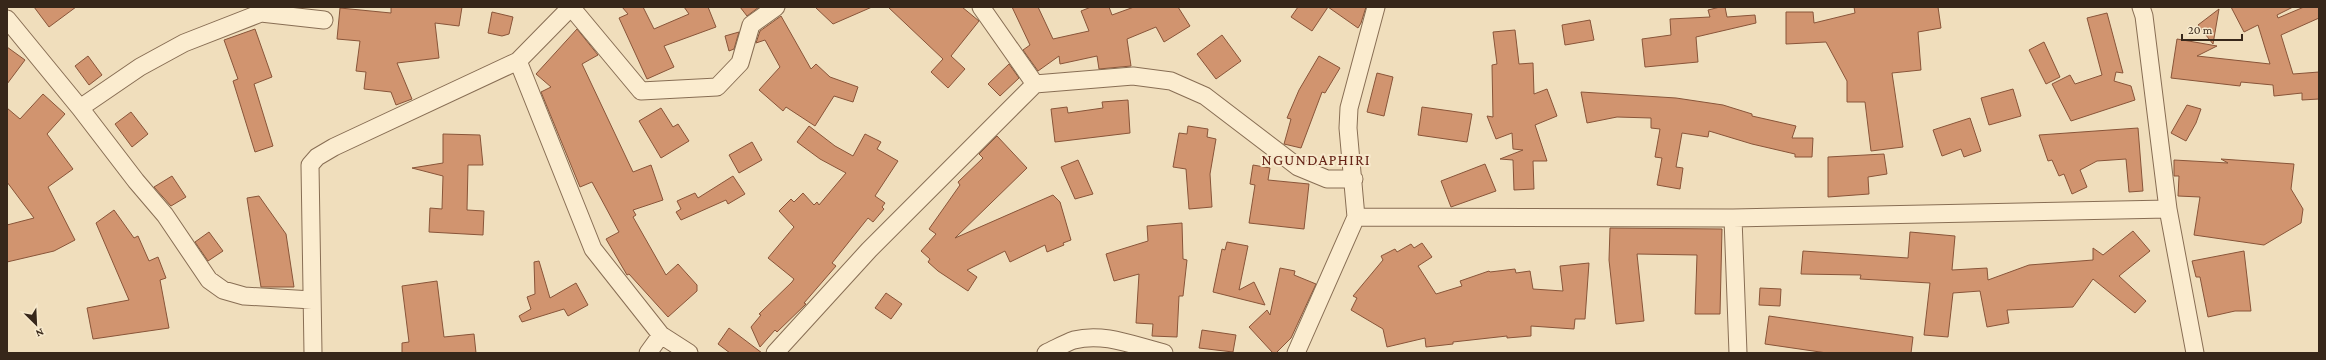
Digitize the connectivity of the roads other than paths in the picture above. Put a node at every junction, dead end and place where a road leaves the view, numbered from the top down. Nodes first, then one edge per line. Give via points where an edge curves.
1 (571, 7) edge
2 (776, 7) edge
3 (981, 7) edge
4 (1376, 7) edge
5 (2141, 7) edge
6 (261, 10) edge
7 (7, 19) edge
8 (324, 20) dead end
9 (518, 61) junction
10 (1035, 84) junction
11 (80, 108) junction
12 (1354, 179) junction
13 (2168, 209) junction
14 (1356, 217) junction
15 (1733, 218) junction
16 (312, 300) junction
17 (661, 335) junction
18 (313, 353) edge
19 (648, 353) edge
20 (689, 353) edge
21 (775, 353) edge
22 (1046, 353) edge
23 (1164, 353) edge
24 (1296, 353) edge
25 (1738, 353) edge
26 (2195, 353) edge

1 - 2 street via 641,91 717,87 740,63 751,25
1 - 9 street
3 - 10 street
4 - 12 street via 1349,108 1348,128
5 - 13 street
6 - 8 street
6 - 11 street via 184,43 140,67
7 - 11 street
9 - 16 street via 334,146 310,165
9 - 17 street via 593,249
10 - 12 street via 1134,76 1171,81 1205,96 1298,167 1327,179
10 - 21 street via 869,250
11 - 16 street via 165,215 209,280 223,290 244,296
12 - 14 street
13 - 15 street
13 - 26 street
14 - 15 street
14 - 24 street
15 - 25 street
16 - 18 street
17 - 19 street
17 - 20 street
22 - 23 street via 1074,340 1108,338

